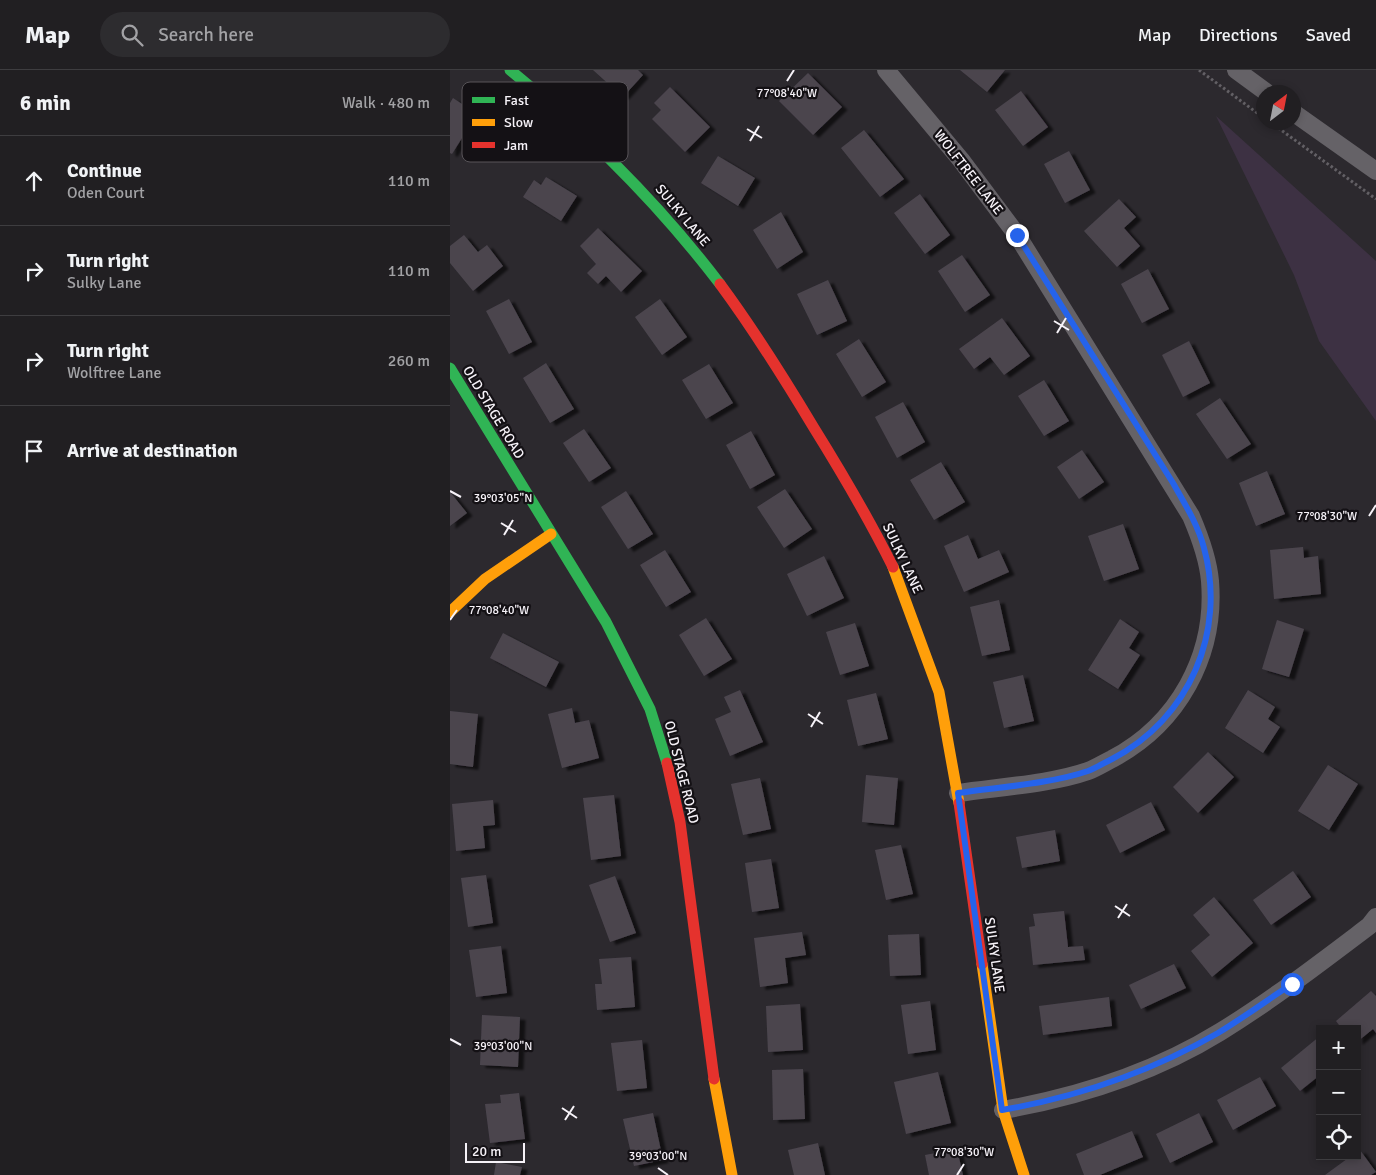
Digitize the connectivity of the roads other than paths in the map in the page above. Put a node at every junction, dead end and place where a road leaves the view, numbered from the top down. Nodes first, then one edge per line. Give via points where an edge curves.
1 (510, 70) edge
2 (886, 70) edge
3 (1236, 70) edge
4 (524, 82) edge
5 (1256, 85) edge
6 (1301, 118) edge
7 (614, 162) edge
8 (1376, 172) edge
9 (450, 368) edge
10 (551, 534) junction
11 (450, 612) edge
12 (958, 793) junction
13 (1376, 917) edge
14 (1002, 1110) junction
15 (732, 1175) edge
16 (1024, 1175) edge

1 - 4 street, SULKY LANE
2 - 12 street, WOLFTREE LANE via 962,160 1022,244 1187,507 1204,547 1210,581 1207,632 1194,675 1184,696 1130,750 1089,771
3 - 5 street
6 - 8 street
7 - 12 street, SULKY LANE via 660,209 747,320 870,520 894,569 939,692
9 - 10 street, OLD STAGE ROAD
10 - 11 street via 467,592
10 - 15 street, OLD STAGE ROAD via 632,670 664,750 680,822 715,1089
12 - 14 street, SULKY LANE
13 - 14 street via 1369,926 1292,984 1218,1033 1170,1058 1052,1101
14 - 16 street, SULKY LANE

